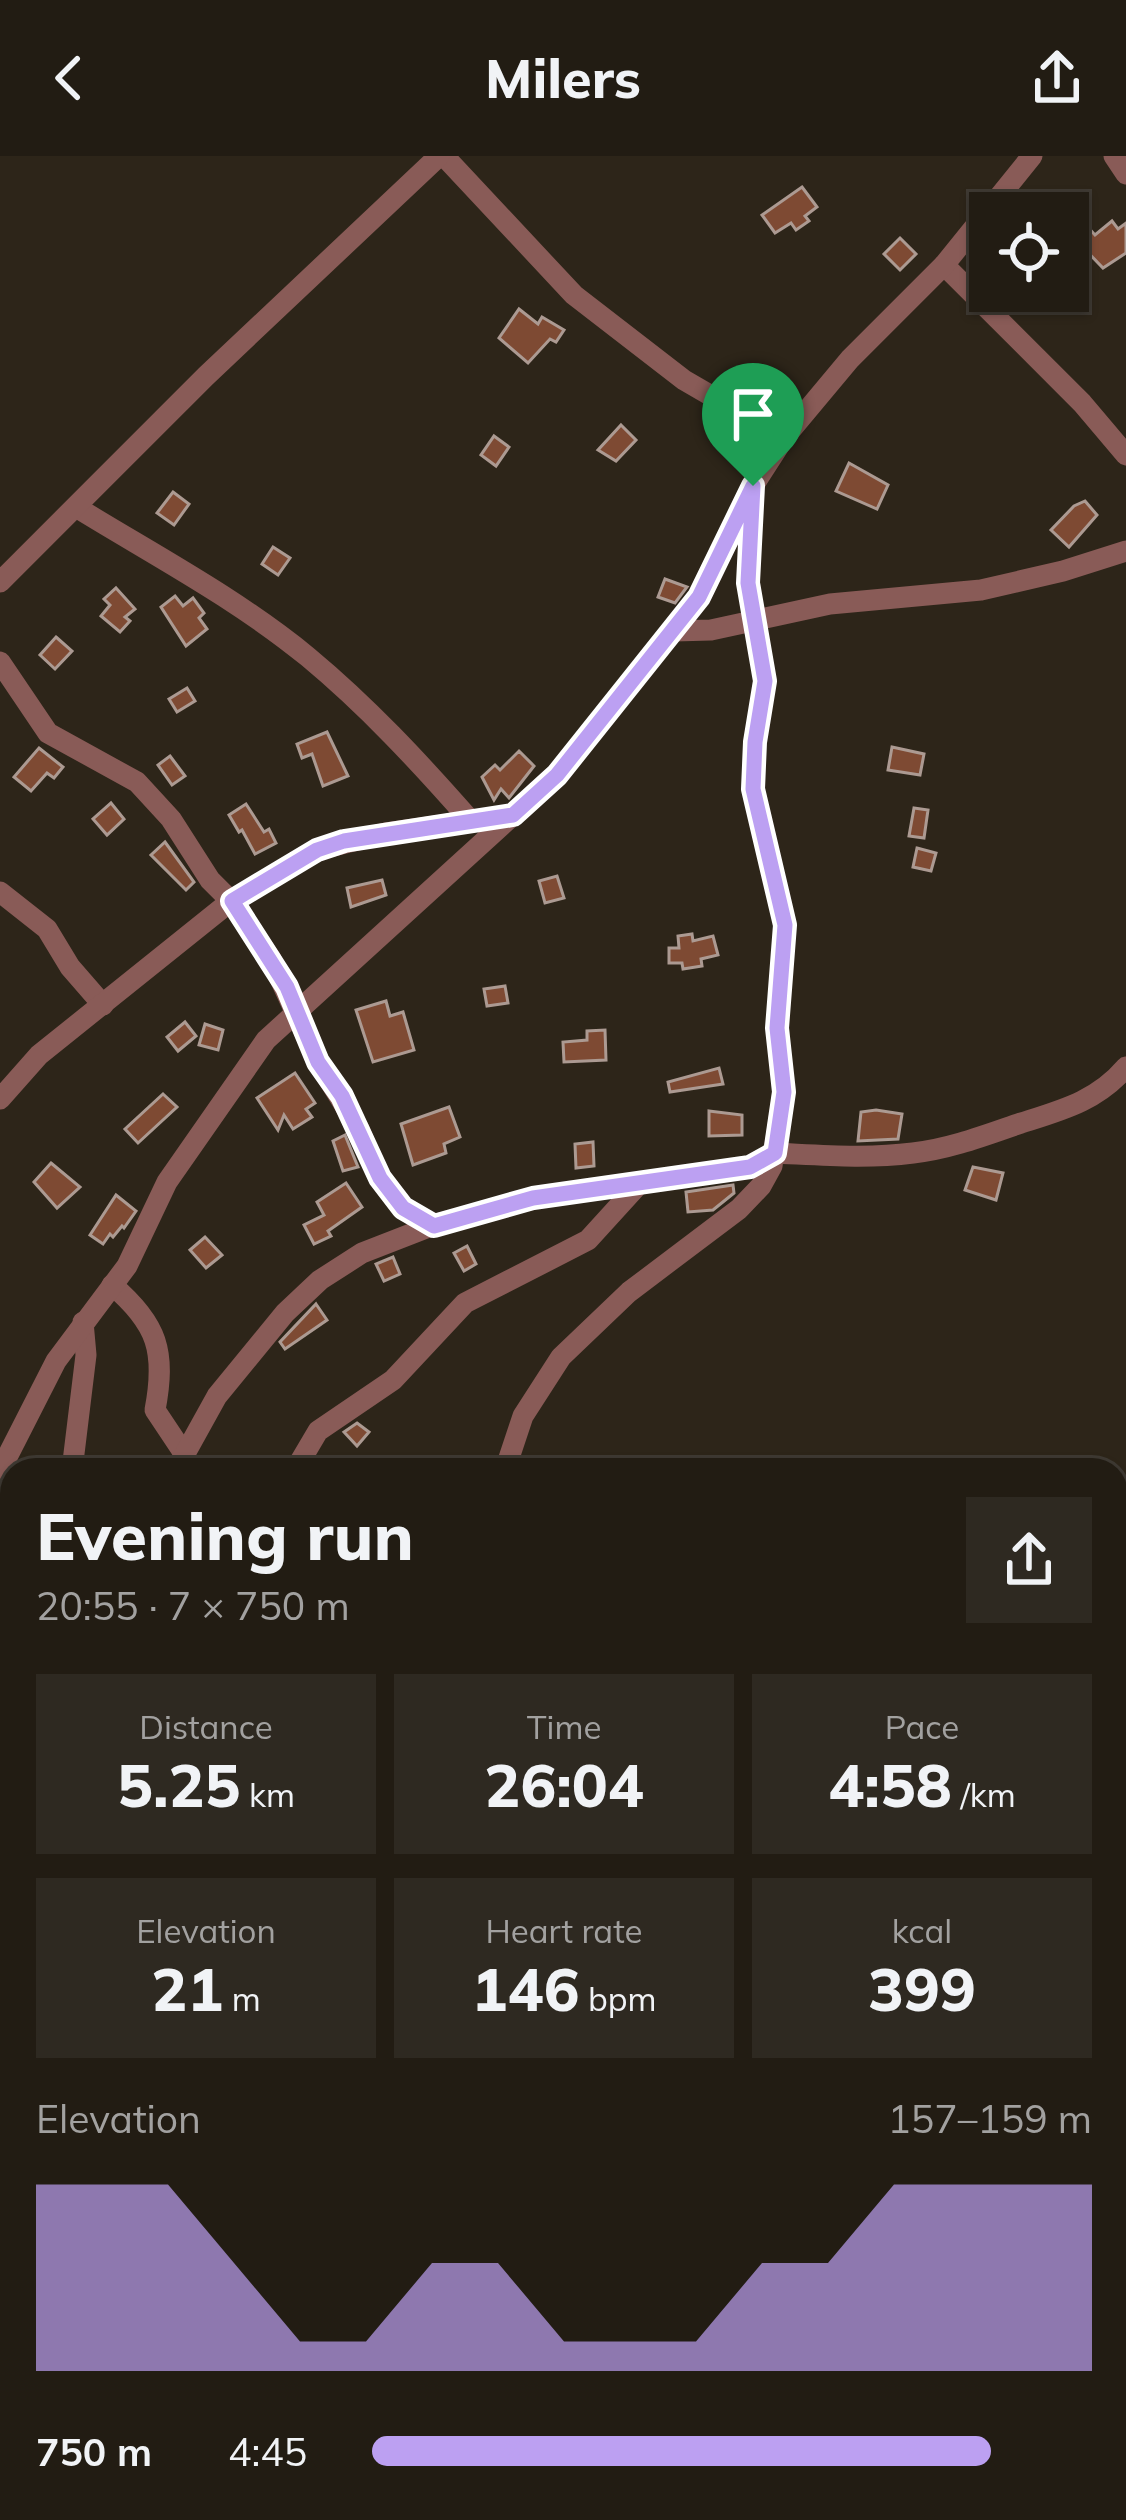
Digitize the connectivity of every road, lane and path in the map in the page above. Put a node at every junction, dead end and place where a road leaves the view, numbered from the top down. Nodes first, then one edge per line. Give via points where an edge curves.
1 (441, 156) edge
2 (1032, 156) edge
3 (1114, 156) edge
4 (1126, 174) edge
5 (944, 265) junction
6 (784, 438) junction
7 (1126, 455) edge
8 (753, 486) junction
9 (76, 507) junction
10 (1126, 551) edge
11 (0, 582) edge
12 (756, 618) junction
13 (674, 631) junction
14 (0, 662) edge
15 (513, 815) junction
16 (470, 820) junction
17 (0, 892) edge
18 (232, 901) junction
19 (103, 1005) junction
20 (297, 1009) junction
21 (1126, 1067) edge
22 (0, 1100) edge
23 (775, 1153) junction
24 (639, 1184) junction
25 (434, 1226) junction
26 (112, 1285) junction
27 (83, 1322) junction
28 (6, 1458) edge
29 (73, 1458) edge
30 (179, 1458) edge
31 (182, 1458) edge
32 (302, 1458) edge
33 (509, 1458) edge

1 - 6 street via 574,295 684,380
1 - 9 street
2 - 5 street
3 - 4 street
5 - 6 street
5 - 7 street
6 - 8 street
8 - 12 street via 748,583
8 - 13 street
9 - 11 street
9 - 16 street via 215,589 305,654
10 - 12 street via 981,590
12 - 13 street
12 - 23 street via 765,681 753,789 785,925 777,1028 784,1092
13 - 15 street via 557,775
14 - 18 street via 48,733 156,800
15 - 16 street
15 - 20 street
16 - 18 street via 317,850
17 - 19 street via 47,929
18 - 19 street
18 - 20 street
19 - 22 street via 39,1055
20 - 25 street via 380,1178 403,1208
20 - 26 street via 238,1077 167,1182
21 - 23 street via 1075,1106 951,1146 890,1155
23 - 24 street via 750,1167
23 - 33 street via 766,1180 739,1209 629,1292 561,1357 523,1416
24 - 25 street via 533,1198
24 - 32 street via 588,1240 465,1304 393,1380 318,1431
25 - 31 street via 362,1253 300,1297 217,1396
26 - 27 street
26 - 30 street via 153,1333 162,1373 155,1410
27 - 28 street
27 - 29 street

